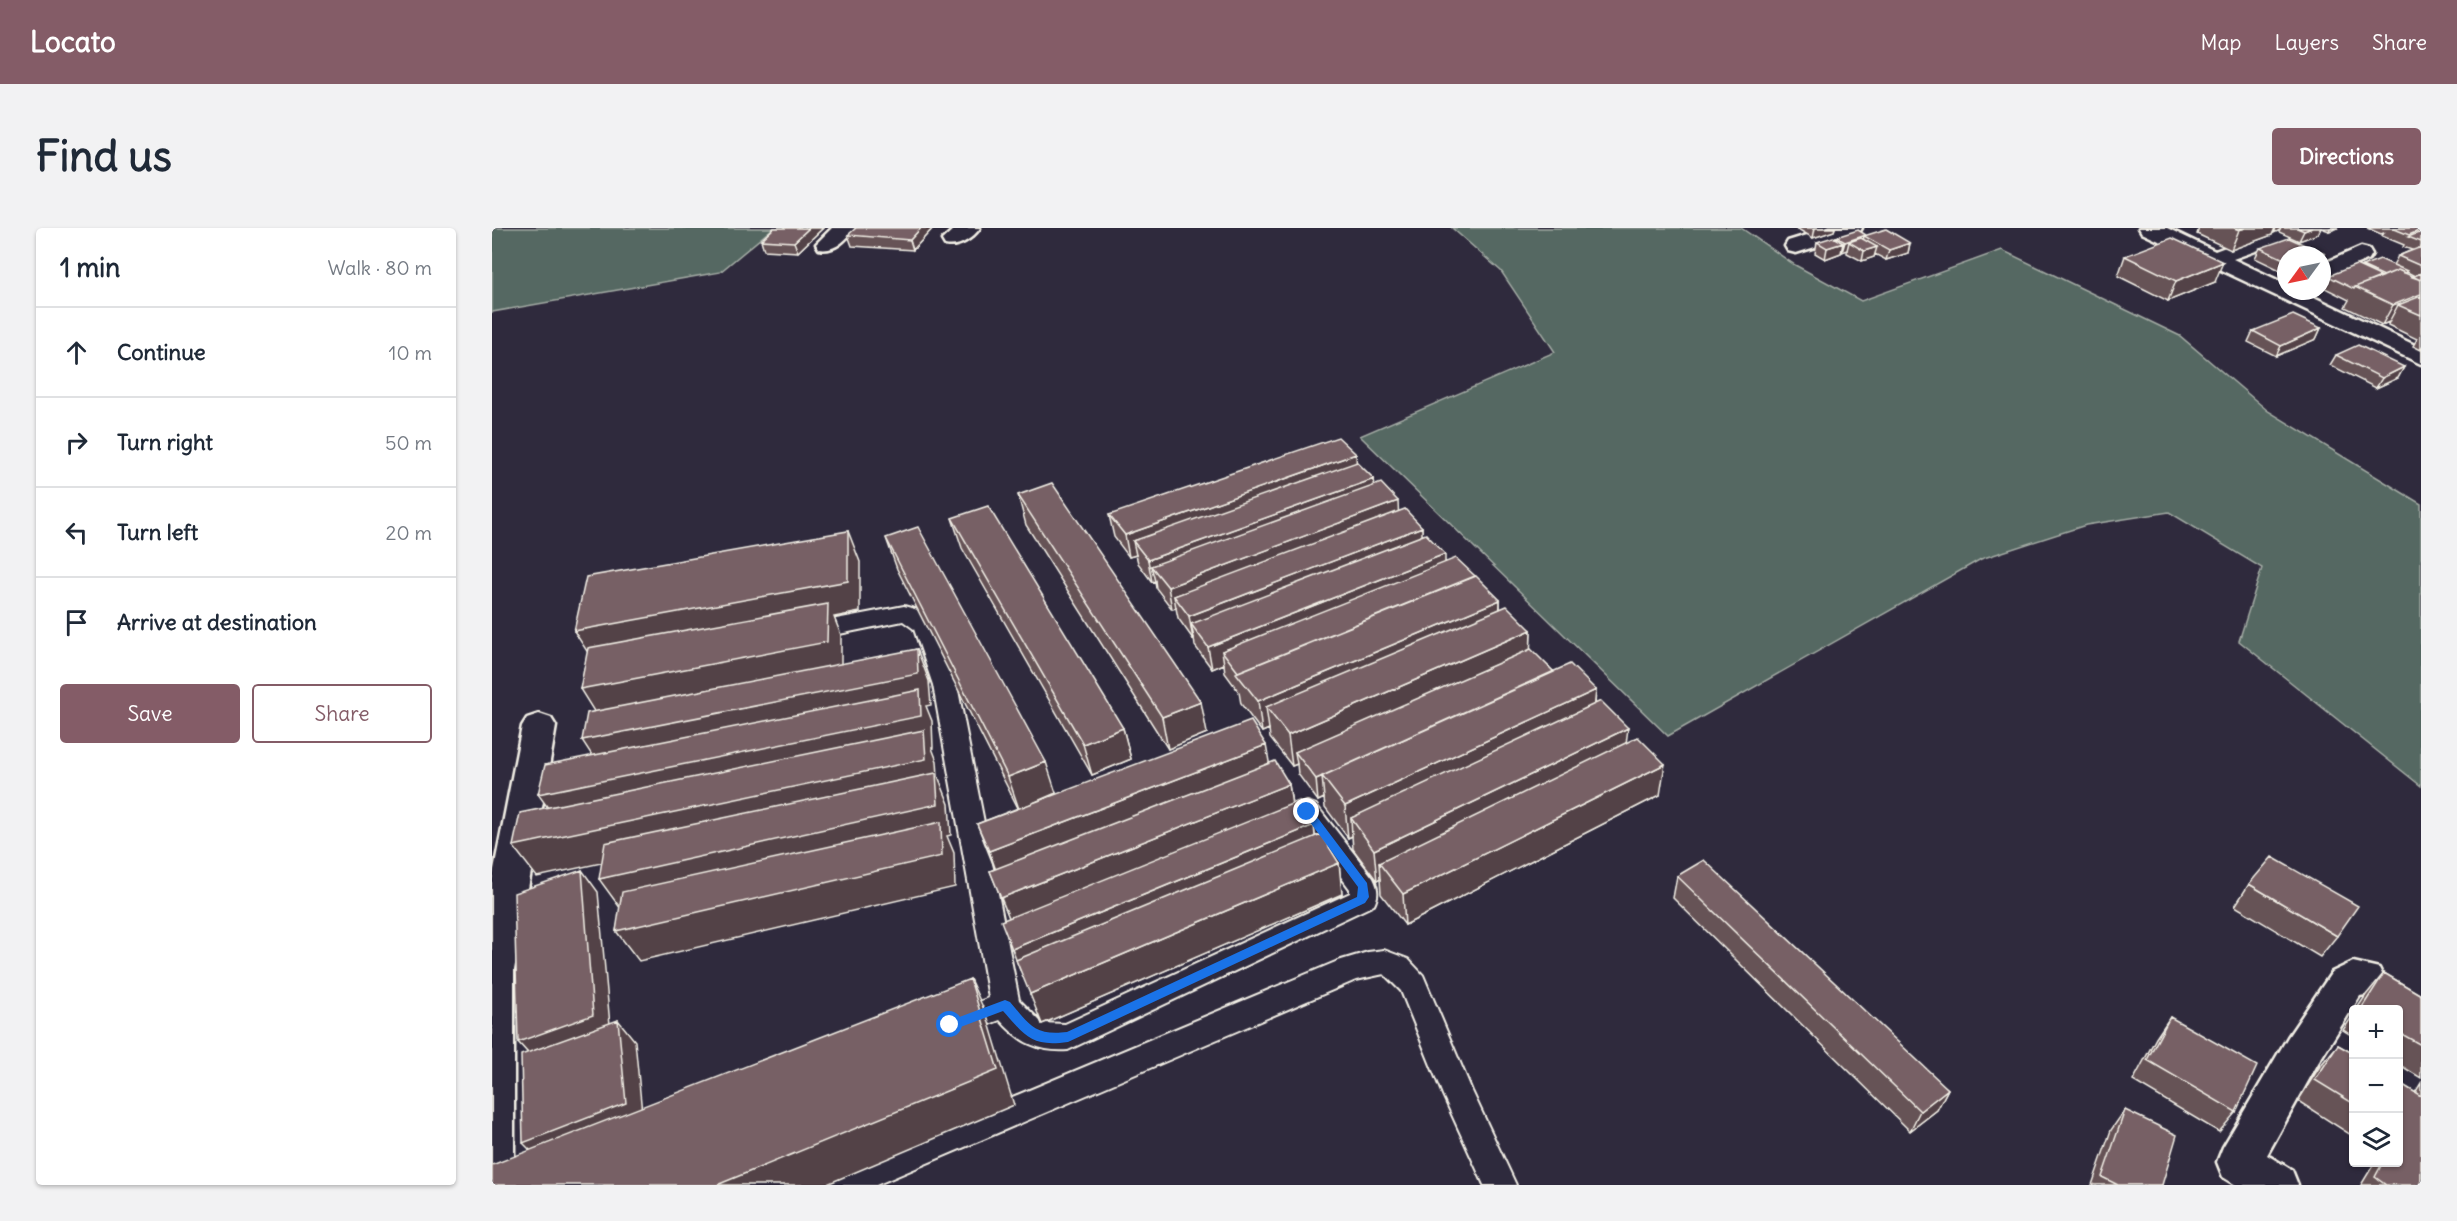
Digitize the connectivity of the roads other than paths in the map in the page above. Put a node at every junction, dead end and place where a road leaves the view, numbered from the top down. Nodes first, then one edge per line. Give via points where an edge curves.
1 (844, 228) edge
2 (1851, 228) edge
3 (2150, 228) edge
4 (2279, 236) dead end
5 (827, 244) dead end
6 (1796, 246) dead end
7 (2361, 254) dead end
8 (2212, 260) junction
9 (2331, 268) edge
10 (2277, 287) edge
11 (2304, 300) edge
12 (2421, 357) edge
13 (779, 638) edge
14 (540, 726) dead end
15 (1307, 812) edge
16 (497, 918) edge
17 (494, 958) edge
18 (2365, 980) dead end
19 (1005, 1005) junction
20 (928, 1034) edge
21 (492, 1185) edge
22 (839, 1185) edge
23 (1500, 1185) edge
24 (2276, 1185) edge

1 - 5 street
2 - 6 street
3 - 8 street
4 - 8 street
7 - 9 street
8 - 10 street
11 - 12 street
13 - 19 lane via 904,613 924,625 945,685
14 - 16 street
15 - 19 lane via 1363,886 1361,900 1068,1037 1049,1039 1030,1033
16 - 17 street
17 - 21 street
18 - 24 street via 2353,979 2346,984 2239,1162
19 - 20 lane
22 - 23 lane via 1348,970 1392,962 1404,970 1413,984

